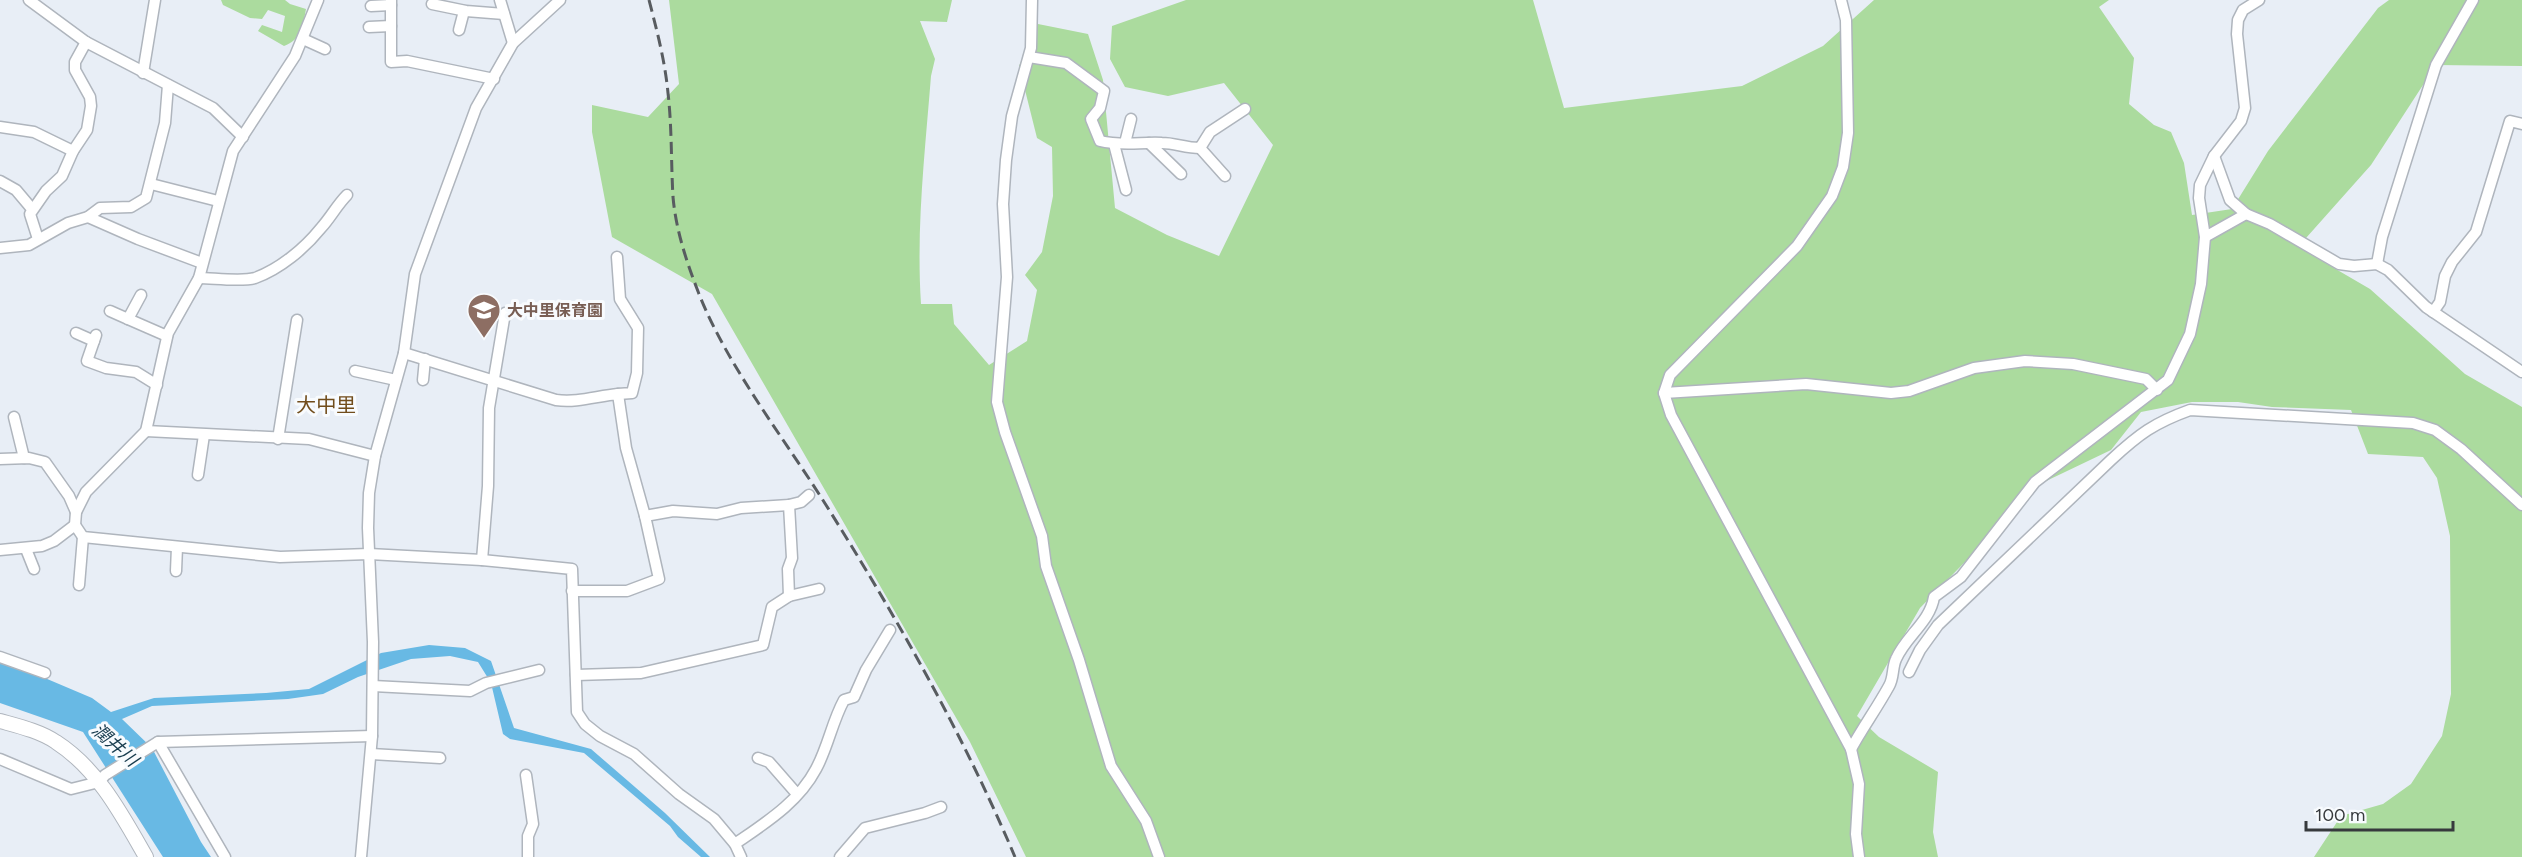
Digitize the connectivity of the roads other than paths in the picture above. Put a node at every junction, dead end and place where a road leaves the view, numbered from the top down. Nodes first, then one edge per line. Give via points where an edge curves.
1 (29, 0) edge
2 (155, 0) edge
3 (318, 0) edge
4 (500, 0) edge
5 (560, 0) edge
6 (1032, 0) edge
7 (1841, 0) edge
8 (2259, 0) edge
9 (2473, 0) edge
10 (391, 3) edge
11 (432, 4) dead end
12 (371, 6) dead end
13 (464, 11) junction
14 (504, 14) junction
15 (391, 26) junction
16 (369, 27) dead end
17 (459, 30) dead end
18 (303, 39) junction
19 (86, 42) junction
20 (513, 43) junction
21 (325, 49) dead end
22 (1029, 57) junction
23 (142, 73) junction
24 (494, 78) junction
25 (168, 85) junction
26 (1245, 109) dead end
27 (1131, 119) dead end
28 (2522, 124) edge
29 (0, 127) edge
30 (243, 137) junction
31 (1149, 143) junction
32 (1120, 144) junction
33 (1200, 148) junction
34 (73, 151) junction
35 (2214, 156) junction
36 (1180, 174) dead end
37 (1225, 176) dead end
38 (0, 181) edge
39 (151, 184) junction
40 (1126, 190) dead end
41 (347, 195) dead end
42 (218, 201) junction
43 (32, 209) junction
44 (2246, 214) junction
45 (88, 217) junction
46 (2205, 237) junction
47 (38, 239) junction
48 (0, 248) edge
49 (617, 257) dead end
50 (202, 263) junction
51 (2377, 264) junction
52 (199, 278) junction
53 (141, 295) dead end
54 (110, 311) dead end
55 (2433, 312) junction
56 (505, 313) dead end
57 (128, 318) junction
58 (297, 320) dead end
59 (76, 333) dead end
60 (167, 336) junction
61 (404, 353) junction
62 (425, 359) junction
63 (355, 371) dead end
64 (2522, 372) edge
65 (396, 380) junction
66 (423, 380) dead end
67 (494, 380) junction
68 (157, 385) junction
69 (2157, 390) junction
70 (1664, 393) junction
71 (618, 394) junction
72 (14, 417) dead end
73 (146, 431) junction
74 (204, 435) junction
75 (278, 439) junction
76 (375, 456) junction
77 (24, 458) junction
78 (0, 459) edge
79 (198, 475) dead end
80 (809, 495) dead end
81 (789, 505) junction
82 (2522, 505) edge
83 (76, 512) junction
84 (645, 516) junction
85 (75, 525) junction
86 (82, 537) junction
87 (177, 547) junction
88 (26, 549) junction
89 (0, 550) edge
90 (369, 554) junction
91 (482, 560) junction
92 (34, 570) dead end
93 (176, 571) dead end
94 (79, 585) dead end
95 (819, 589) dead end
96 (572, 591) junction
97 (789, 596) junction
98 (890, 630) dead end
99 (0, 657) edge
100 (539, 670) dead end
101 (45, 672) dead end
102 (1909, 672) dead end
103 (576, 675) junction
104 (373, 682) junction
105 (0, 721) edge
106 (372, 736) junction
107 (158, 742) junction
108 (1851, 749) junction
109 (371, 754) junction
110 (440, 758) dead end
111 (758, 758) dead end
112 (0, 759) edge
113 (526, 775) dead end
114 (102, 778) junction
115 (797, 794) junction
116 (941, 807) dead end
117 (735, 844) junction
118 (146, 857) edge
119 (225, 857) edge
120 (361, 857) edge
121 (528, 857) edge
122 (741, 857) edge
123 (840, 857) edge
124 (1160, 857) edge
125 (1858, 857) edge

1 - 19 street
2 - 23 street
3 - 18 street
4 - 14 street
5 - 20 street
6 - 22 street
7 - 70 street via 1846,20 1848,134 1844,167 1832,196 1797,246 1670,375
8 - 35 street via 2243,10 2238,20 2245,108 2241,121
9 - 51 street via 2436,65
10 - 12 street
10 - 15 street
11 - 13 street
13 - 14 street
13 - 17 street
14 - 20 street
15 - 16 street
15 - 24 street via 391,62 407,61
18 - 21 street
18 - 30 street
19 - 23 street
19 - 34 street via 75,70 91,106 87,130
20 - 24 street
22 - 32 street via 1066,63 1104,91 1100,108 1091,119 1100,141
22 - 124 street via 1012,116 1006,160 1003,204 1007,277 997,402 1112,766 1146,821
23 - 25 street
24 - 61 street via 476,108 415,274
25 - 30 street via 213,108
25 - 39 street via 165,123
26 - 33 street via 1210,132
27 - 32 street
28 - 55 street via 2510,121 2476,232 2452,262
29 - 34 street via 34,132
30 - 42 street via 233,151
31 - 32 street
31 - 33 street
31 - 36 street
32 - 40 street
33 - 37 street
34 - 43 street via 62,176
35 - 44 street via 2230,200
35 - 46 street via 2200,185
38 - 43 street via 16,190
39 - 42 street
39 - 45 street via 146,198 131,207 100,208
41 - 52 street via 309,242 279,264 254,278
42 - 50 street
43 - 47 street
44 - 46 street
44 - 51 street via 2339,264
45 - 47 street
45 - 50 street
46 - 69 street via 2201,284 2190,334 2168,380
47 - 48 street via 29,245
49 - 71 street via 620,299 638,328 637,373 632,393
50 - 52 street
51 - 55 street
52 - 60 street
53 - 57 street
54 - 57 street
55 - 64 street
56 - 67 street
57 - 60 street
58 - 75 street
59 - 68 street via 95,338 87,361 136,372
60 - 68 street
61 - 62 street
61 - 65 street
62 - 66 street
62 - 67 street
63 - 65 street
65 - 76 street
67 - 71 street via 573,402
67 - 91 street via 489,408
68 - 73 street
69 - 70 street via 2146,379 2073,364 2025,361 1974,368 1909,391 1891,393 1806,384
69 - 108 street via 2035,482 1961,578 1934,597 1932,609 1896,658 1891,683
70 - 108 street via 1671,415
71 - 84 street via 626,448
72 - 77 street
73 - 74 street
73 - 83 street via 86,492
74 - 75 street
74 - 79 street
75 - 76 street via 309,440
76 - 90 street via 369,493
77 - 78 street
77 - 83 street via 45,462
80 - 81 street
81 - 84 street via 717,514 673,511
81 - 97 street
82 - 102 street via 2461,448 2435,430 2412,423 2190,410 2140,433 2111,460 1938,625
83 - 85 street
84 - 96 street via 659,579 627,591
85 - 86 street
85 - 88 street via 54,541
86 - 87 street
86 - 94 street
87 - 90 street via 292,558
87 - 93 street
88 - 89 street
88 - 92 street
90 - 91 street
90 - 104 street
91 - 96 street via 572,569
95 - 97 street
96 - 103 street
97 - 103 street via 771,606 763,645 641,674
98 - 115 street via 854,696 844,700 815,770
99 - 101 street
100 - 104 street via 470,691
103 - 117 street via 577,712 585,724 634,754 714,819
104 - 106 street
105 - 114 street via 56,741
106 - 107 street
106 - 109 street
107 - 114 street
107 - 119 street
108 - 125 street via 1859,784
109 - 110 street
109 - 120 street
111 - 115 street via 769,762
112 - 114 street via 71,789
113 - 121 street via 533,824 528,836
114 - 118 street
115 - 117 street via 776,815
116 - 123 street via 865,828
117 - 122 street

